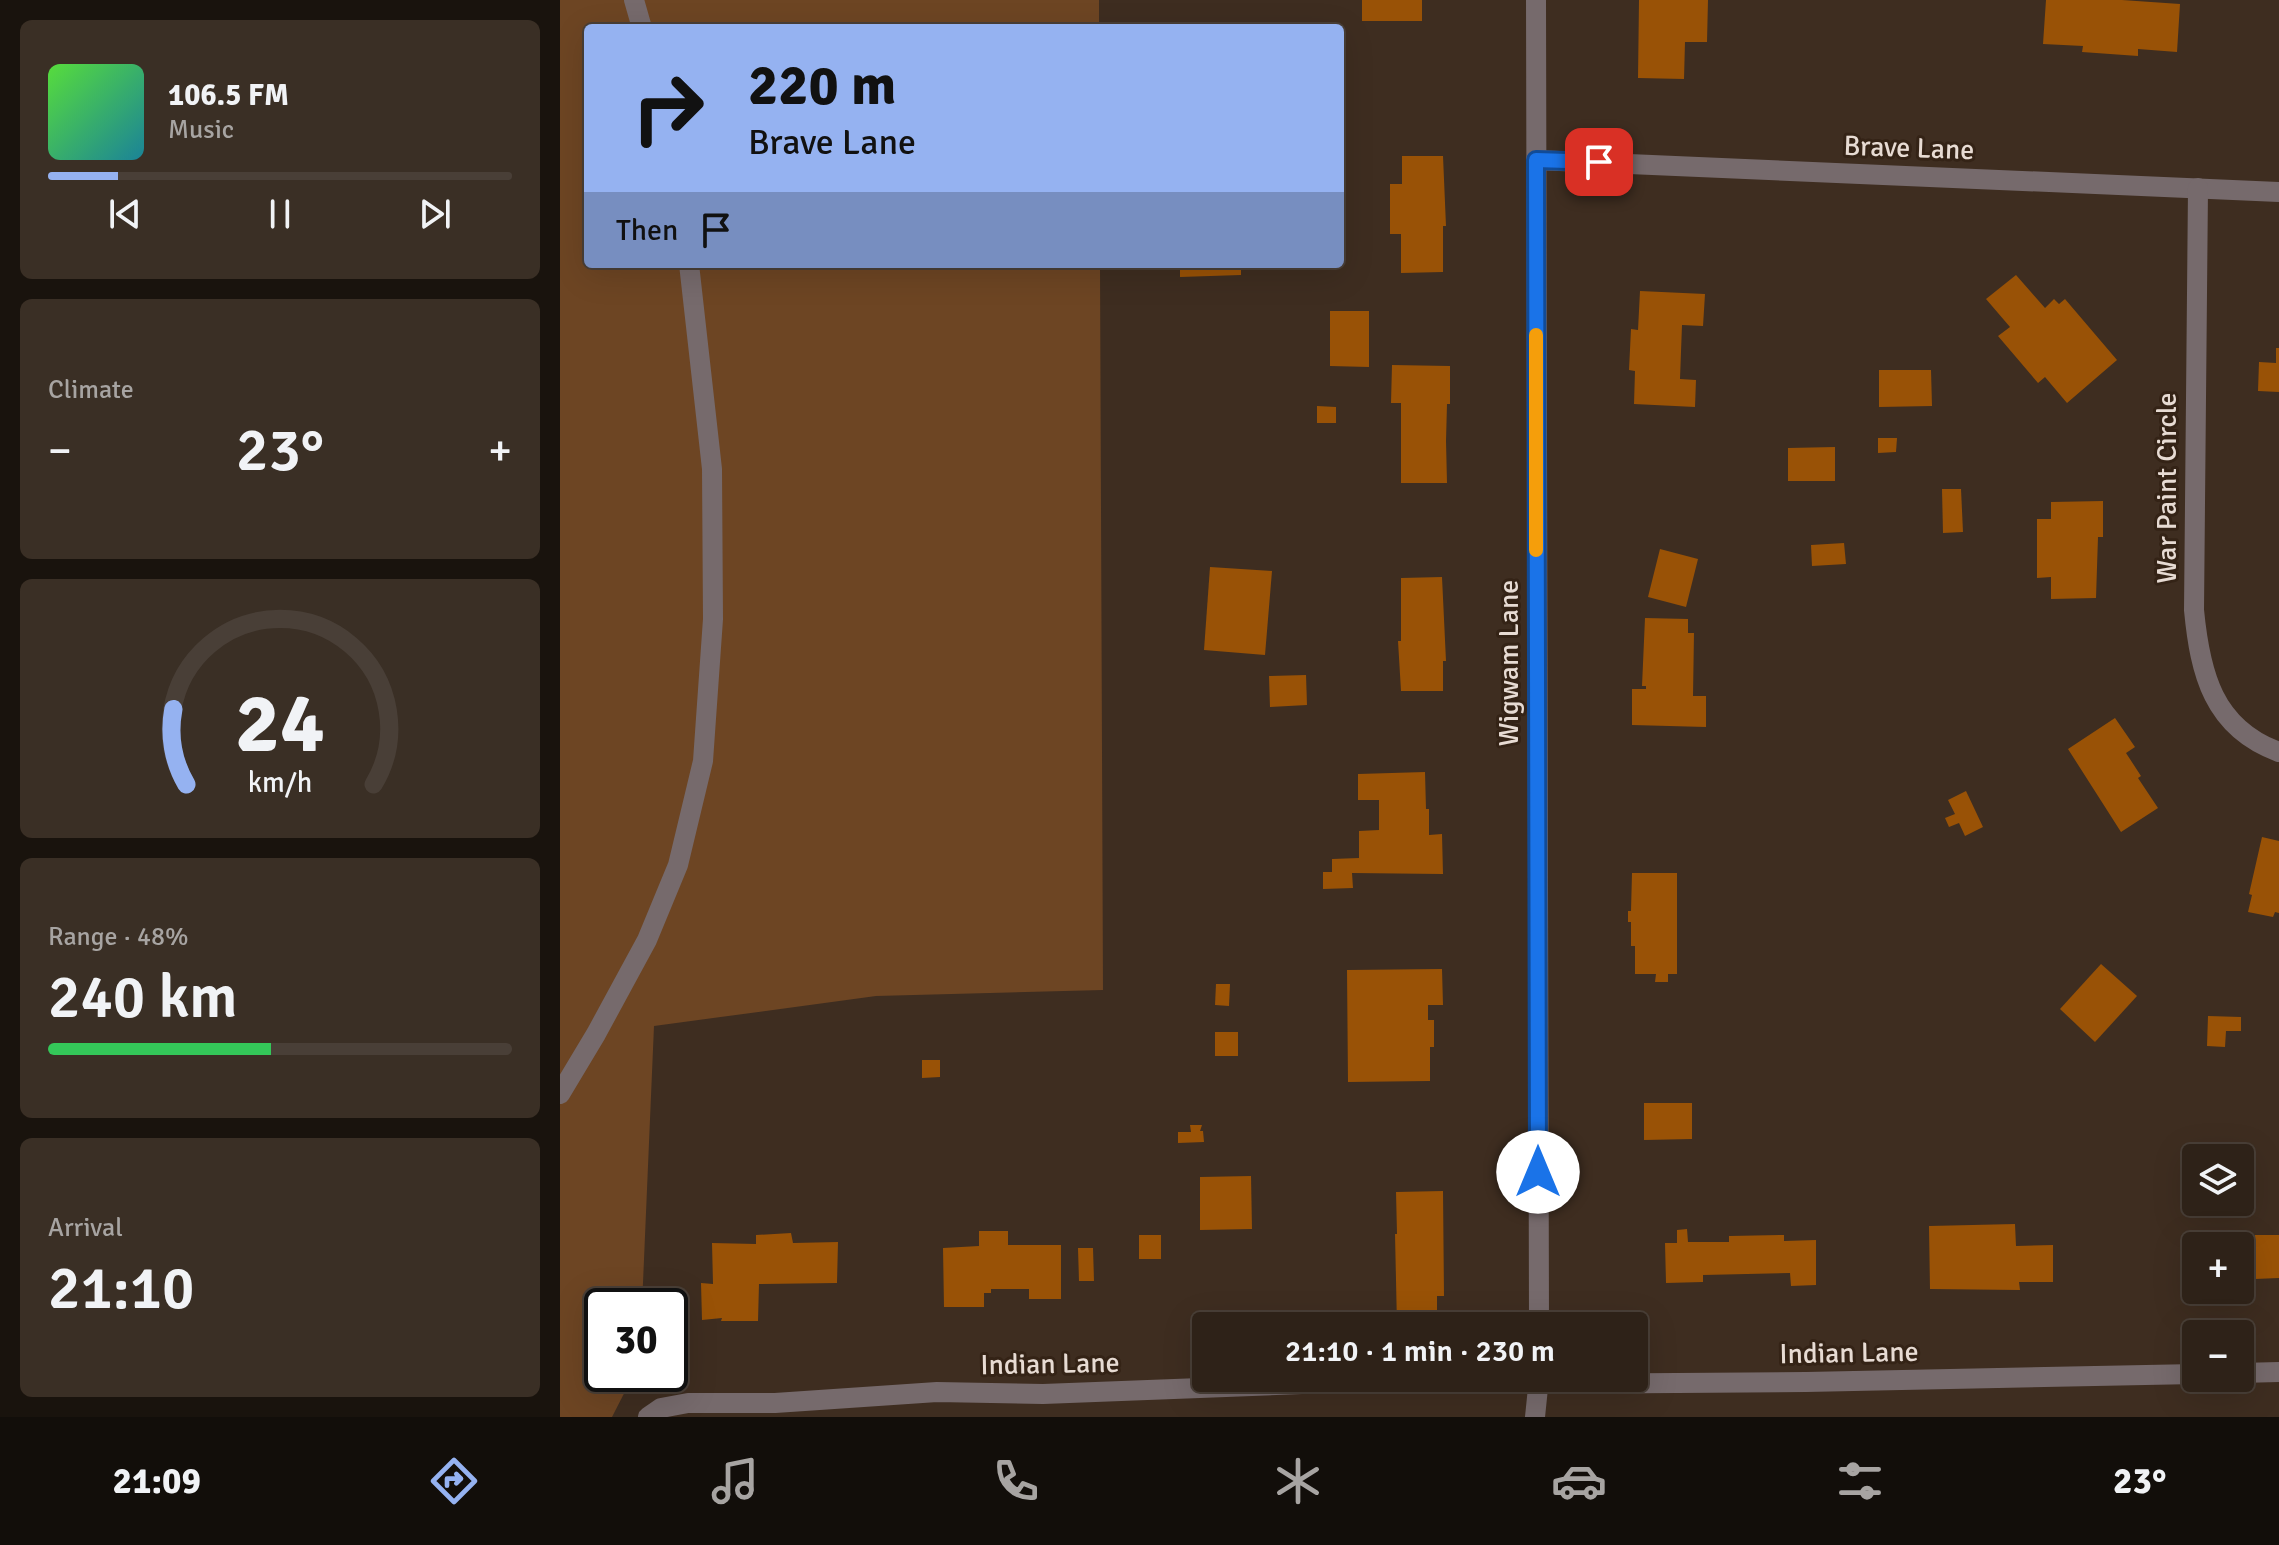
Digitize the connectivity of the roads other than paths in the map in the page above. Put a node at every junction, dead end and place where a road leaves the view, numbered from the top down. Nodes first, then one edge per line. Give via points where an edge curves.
1 (634, 0) edge
2 (1536, 0) edge
3 (641, 24) edge
4 (1536, 160) junction
5 (2198, 188) junction
6 (2279, 192) edge
7 (689, 268) edge
8 (2279, 752) edge
9 (560, 1094) edge
10 (1539, 1312) edge
11 (2279, 1372) edge
12 (2254, 1373) edge
13 (2182, 1374) edge
14 (1648, 1381) edge
15 (1192, 1388) edge
16 (1538, 1392) edge
17 (648, 1417) edge
18 (1535, 1417) edge

1 - 3 street
2 - 4 street, Wigwam Lane
4 - 5 street, Brave Lane
4 - 10 street, Wigwam Lane
5 - 6 street, Brave Lane
5 - 8 street, War Paint Circle via 2198,651 2209,690 2231,723 2259,745
7 - 9 street via 712,469 713,619 703,761 678,865 647,940
11 - 12 street
13 - 14 street, Indian Lane
15 - 17 street, Indian Lane via 688,1403 661,1408
16 - 18 street

